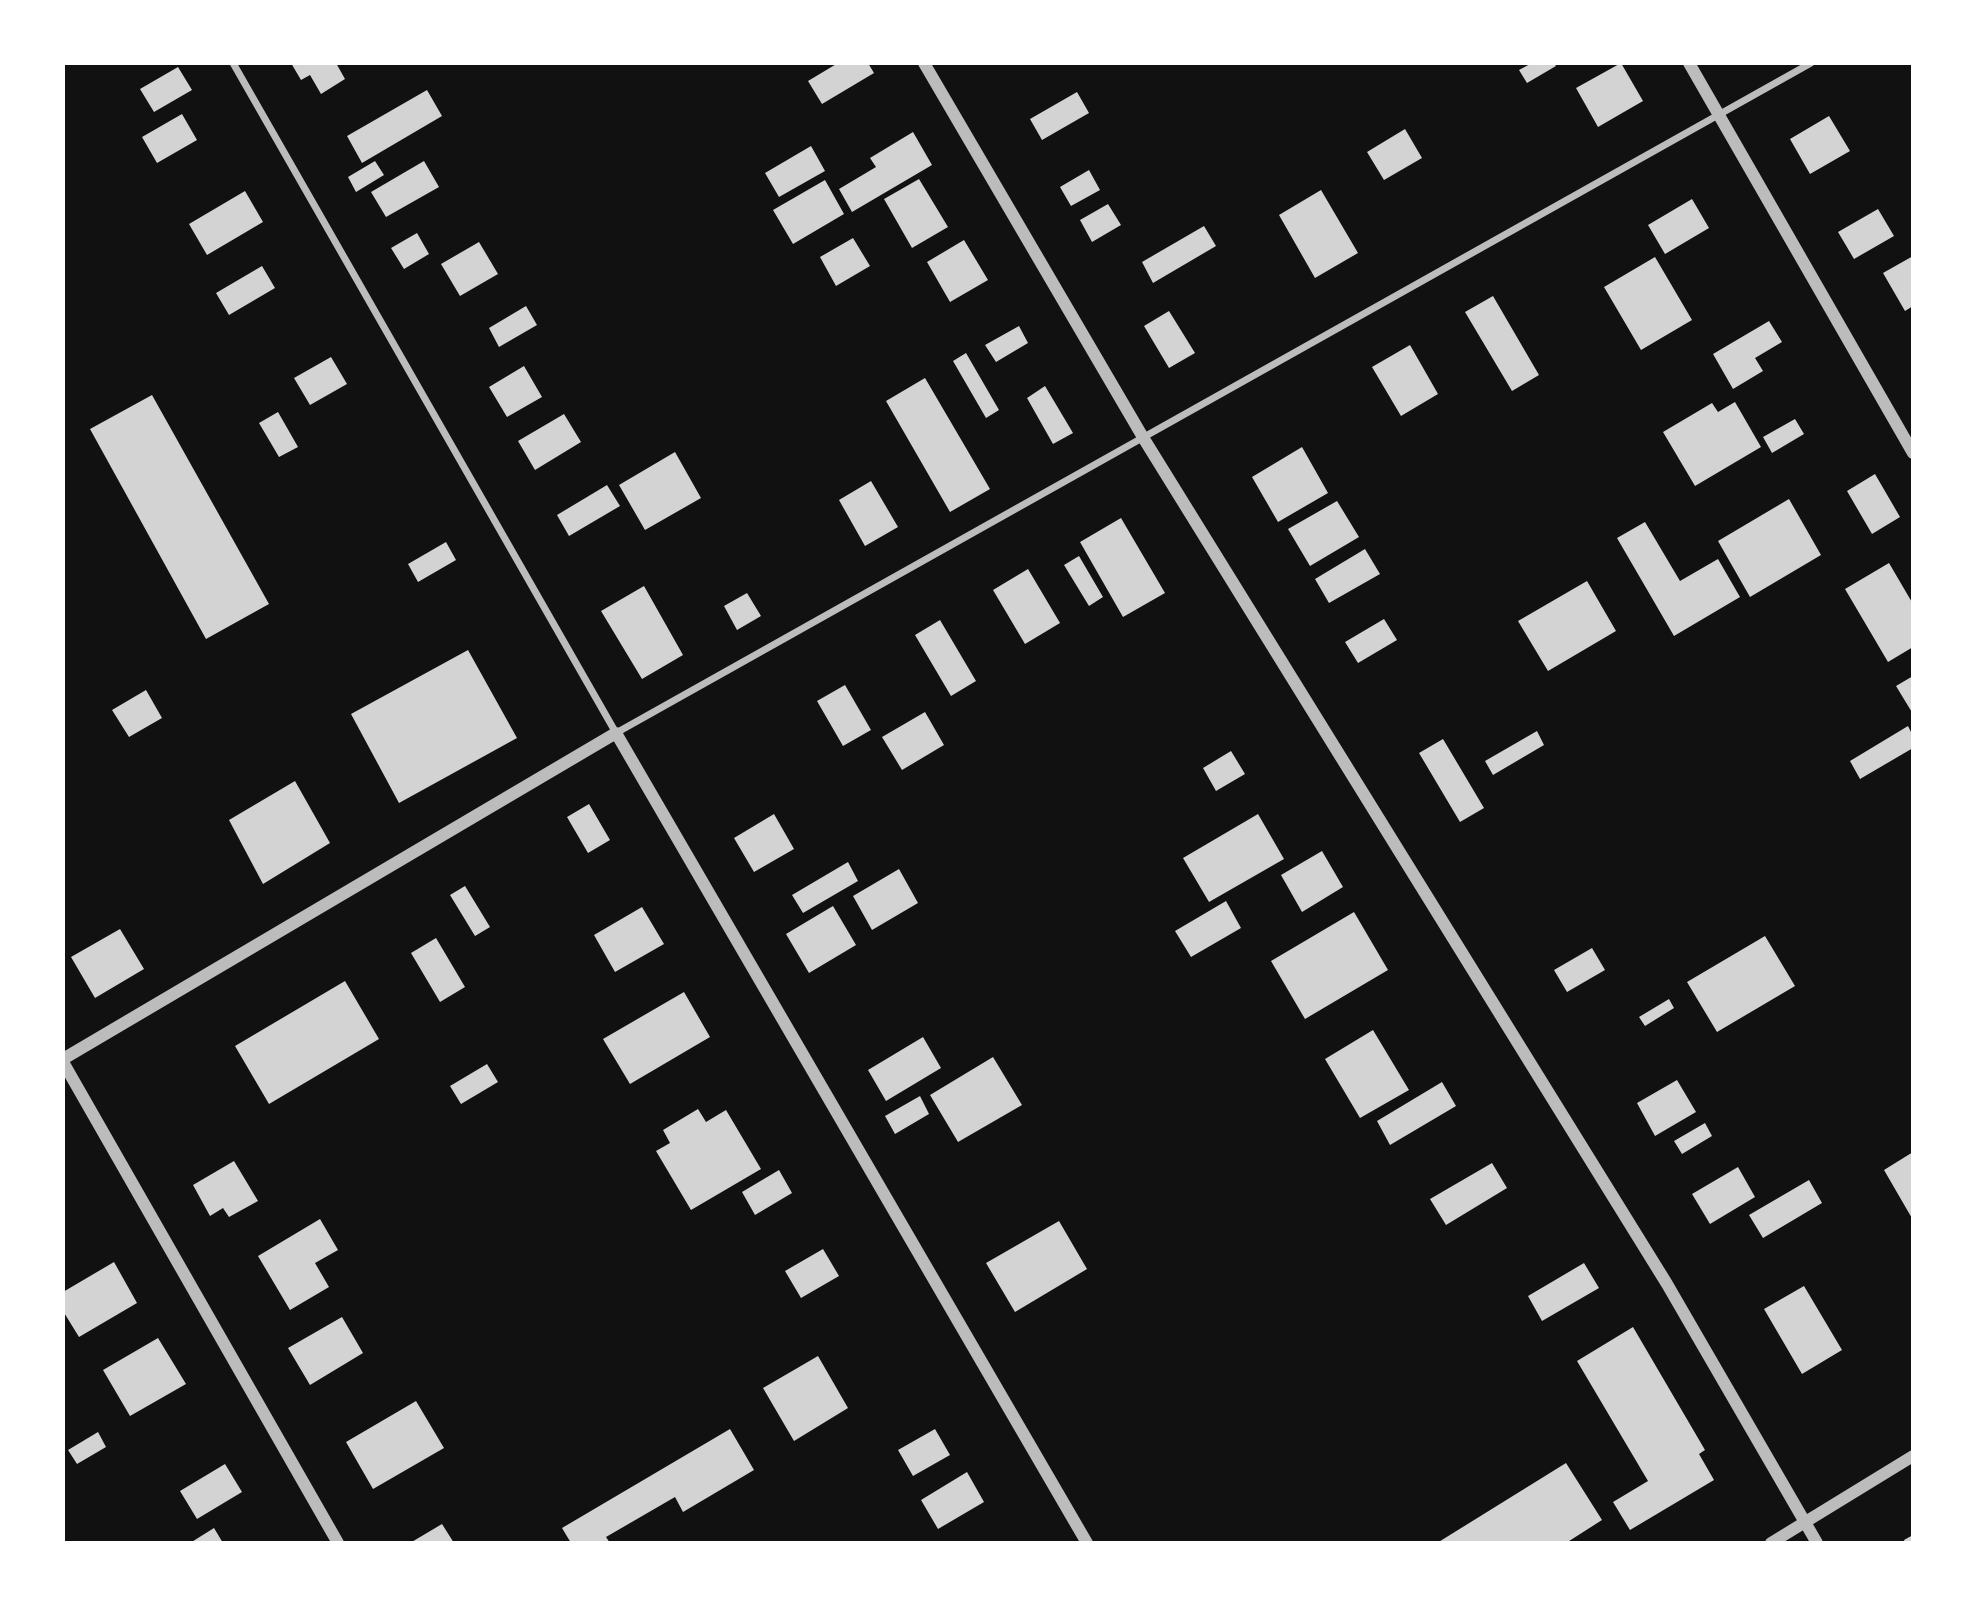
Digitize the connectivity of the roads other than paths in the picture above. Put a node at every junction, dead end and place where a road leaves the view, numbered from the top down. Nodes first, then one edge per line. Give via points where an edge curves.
1 (233, 63) edge
2 (924, 63) edge
3 (1689, 63) edge
4 (1811, 63) edge
5 (1719, 114) junction
6 (1144, 439) junction
7 (1913, 453) edge
8 (616, 733) junction
9 (63, 1061) edge
10 (1913, 1456) edge
11 (1805, 1522) junction
12 (338, 1543) edge
13 (1087, 1543) edge
14 (1772, 1543) edge
15 (1817, 1543) edge

1 - 8 street
2 - 6 street
3 - 5 street
4 - 5 street
5 - 6 street
5 - 7 street
6 - 8 street
6 - 11 street via 1667,1284
8 - 9 street
8 - 13 street
9 - 12 street
10 - 11 street
11 - 14 street
11 - 15 street

